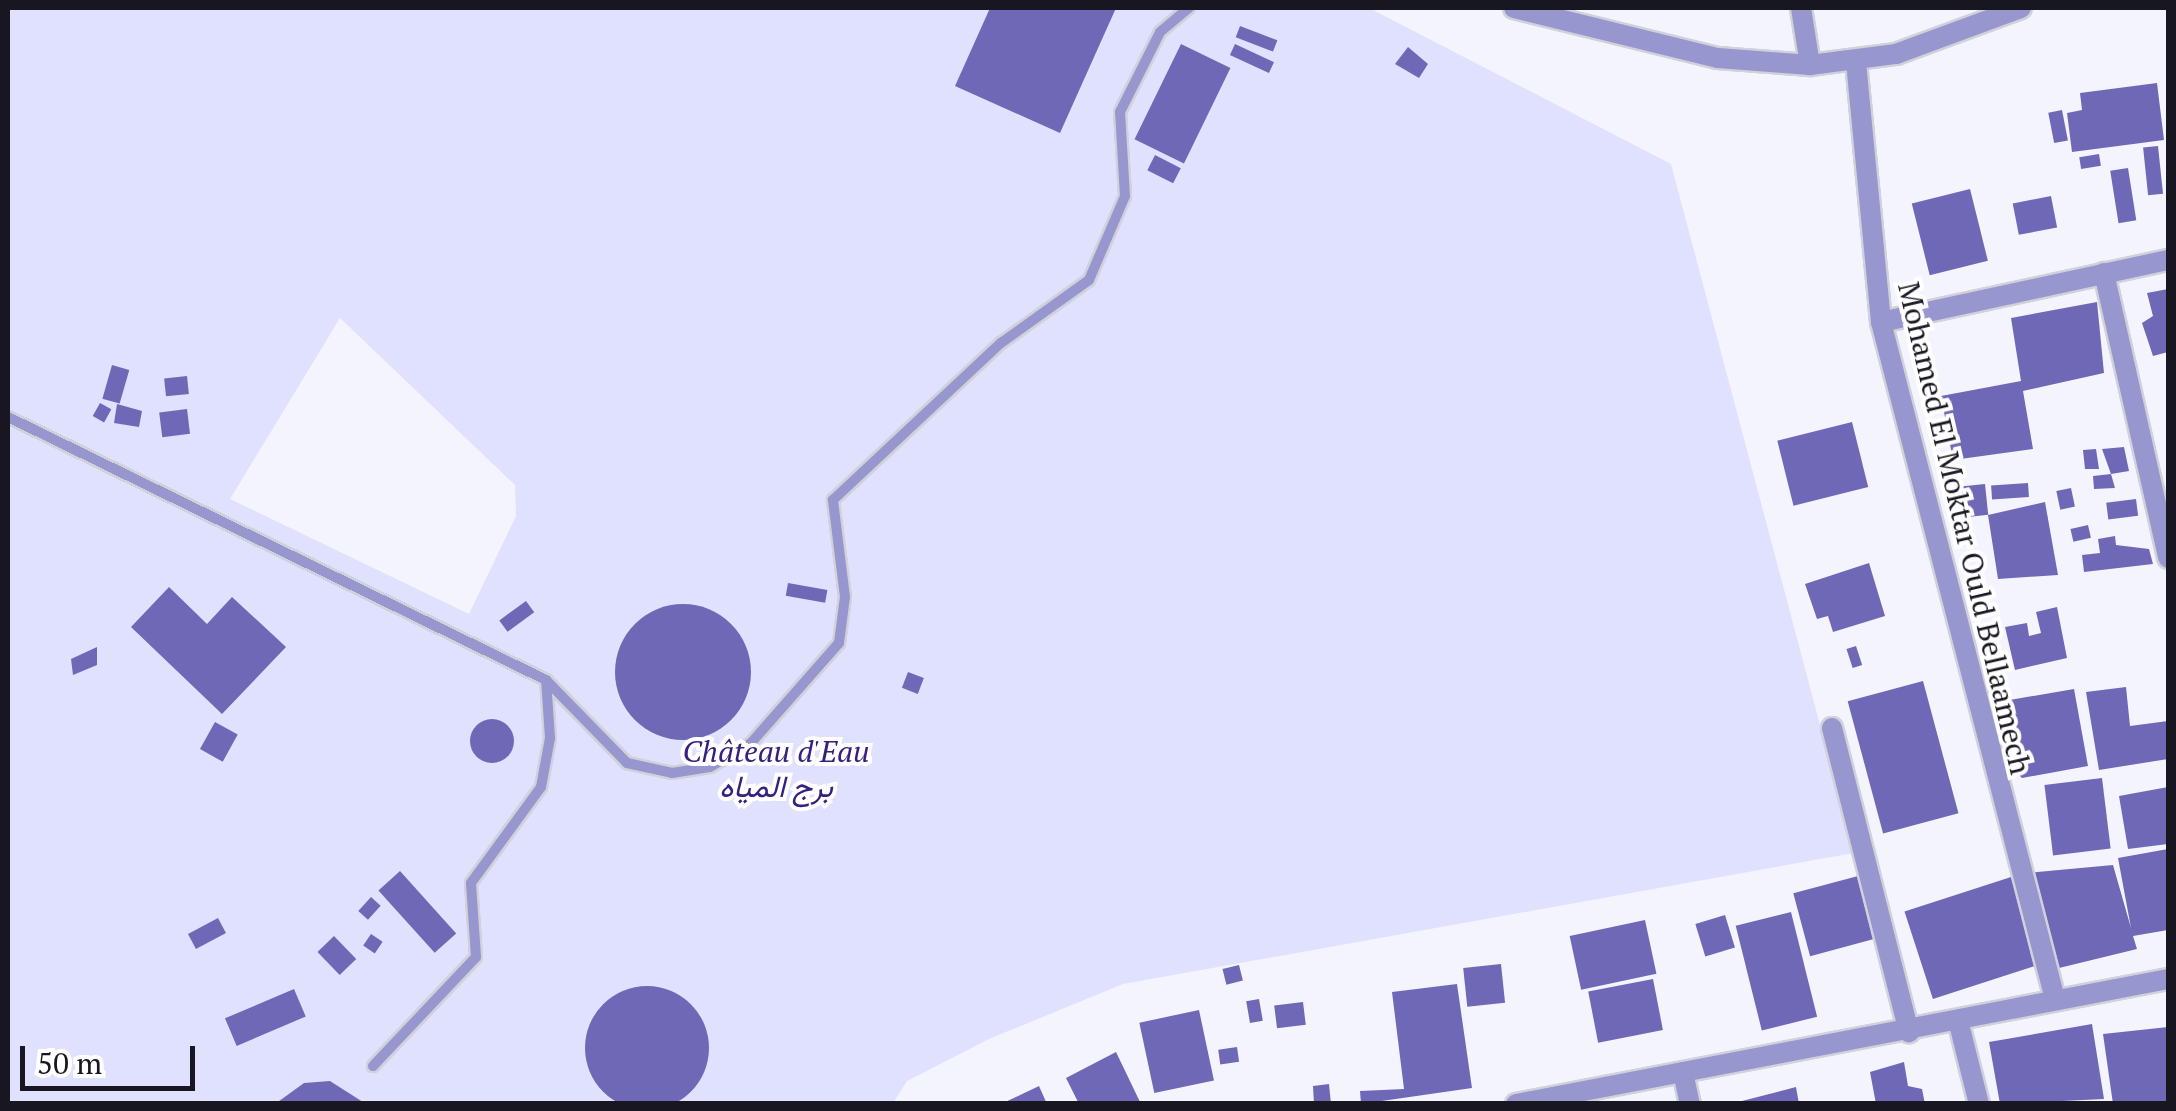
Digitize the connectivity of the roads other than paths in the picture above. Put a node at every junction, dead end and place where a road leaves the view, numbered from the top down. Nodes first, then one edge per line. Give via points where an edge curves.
1 (1190, 8) edge
2 (1514, 8) edge
3 (1801, 8) edge
4 (2021, 8) edge
5 (1856, 62) junction
6 (1810, 65) junction
7 (2168, 260) edge
8 (2104, 273) junction
9 (1881, 322) junction
10 (8, 417) edge
11 (2168, 558) edge
12 (546, 680) junction
13 (1832, 728) dead end
14 (2168, 978) edge
15 (2056, 1000) junction
16 (1958, 1020) junction
17 (1909, 1032) junction
18 (374, 1066) dead end
19 (1684, 1072) junction
20 (1516, 1104) edge
21 (1690, 1104) edge
22 (1979, 1104) edge

1 - 12 lane via 1160,32 1120,112 1125,196 1089,280 1002,342 834,500 845,597 839,643 750,742 694,771 647,772 606,748
2 - 6 street via 1718,58
3 - 6 street
4 - 5 street
5 - 6 street
5 - 9 street, Mohamed El Moktar Ould Bellaamech
7 - 8 street
8 - 9 street
8 - 11 street
9 - 15 street, Mohamed El Moktar Ould Bellaamech
10 - 12 lane
12 - 18 lane via 550,738 541,787 471,883 476,957
13 - 17 street
14 - 15 street
15 - 16 street
16 - 17 street
16 - 22 street
17 - 19 street
19 - 20 street
19 - 21 street

